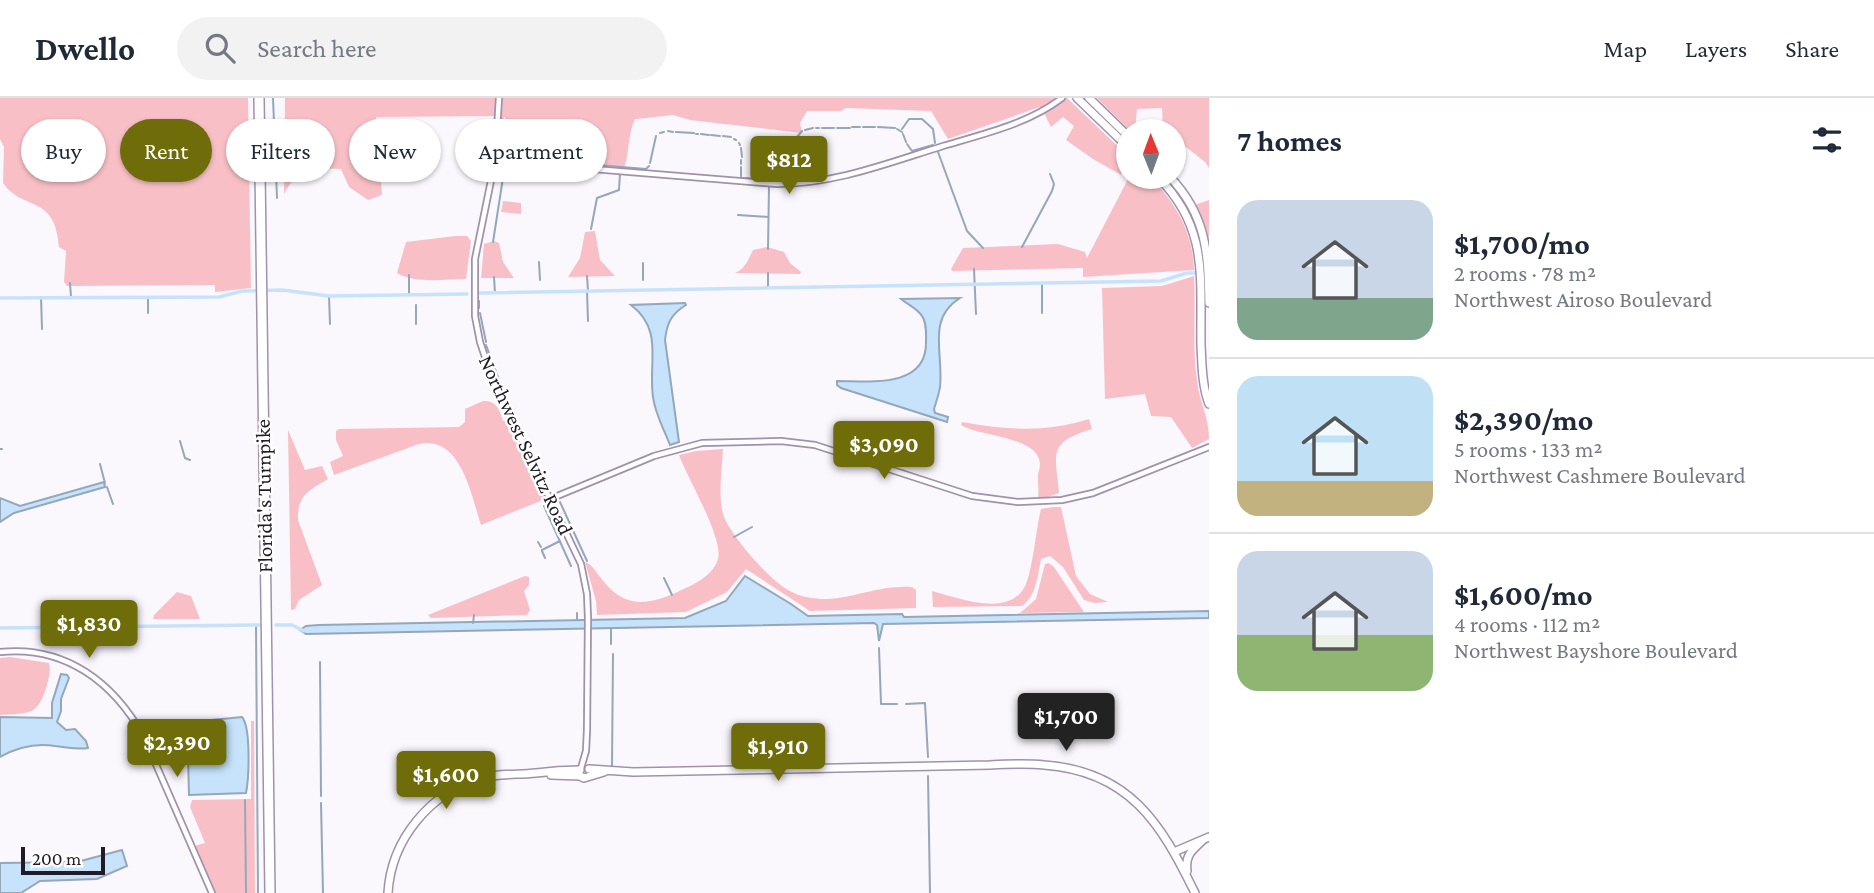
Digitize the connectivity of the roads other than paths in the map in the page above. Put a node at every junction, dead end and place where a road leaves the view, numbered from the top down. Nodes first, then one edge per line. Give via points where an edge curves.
1 (259, 98) edge
2 (264, 98) edge
3 (499, 98) edge
4 (1062, 98) edge
5 (1077, 98) edge
6 (1089, 98) edge
7 (498, 119) edge
8 (1116, 124) edge
9 (1116, 136) edge
10 (607, 170) edge
11 (490, 182) edge
12 (1169, 189) edge
13 (1179, 189) edge
14 (264, 279) junction
15 (1209, 303) edge
16 (1209, 404) edge
17 (1209, 447) edge
18 (550, 499) junction
19 (0, 652) edge
20 (586, 752) junction
21 (584, 771) junction
22 (1205, 839) edge
23 (1174, 852) junction
24 (1188, 879) junction
25 (212, 893) edge
26 (273, 893) edge
27 (388, 893) edge
28 (1195, 893) edge

1 - 14 highway, Florida's Turnpike
2 - 14 highway, Florida's Turnpike
3 - 7 street, Northwest Selvitz Road
4 - 10 street via 1003,127 854,174 809,183
5 - 9 main road
6 - 8 main road
11 - 18 street, Northwest Selvitz Road via 477,245 475,316 492,378
12 - 16 main road via 1191,223 1199,253 1202,366
13 - 15 main road via 1192,205 1208,253
14 - 26 highway, Florida's Turnpike
17 - 18 street via 1093,494 1032,502 972,496 815,445 702,443 654,456
18 - 20 street, Northwest Selvitz Road via 581,565 587,594
19 - 25 street via 55,658 89,674 119,699 144,737
20 - 21 street, Northwest Selvitz Road
20 - 21 street via 579,765
21 - 23 main road via 1042,764 1082,772 1121,790 1149,814
21 - 27 main road via 509,774 459,786 418,818 393,865
22 - 23 main road
22 - 24 main road via 1186,858
23 - 24 main road
24 - 28 main road

